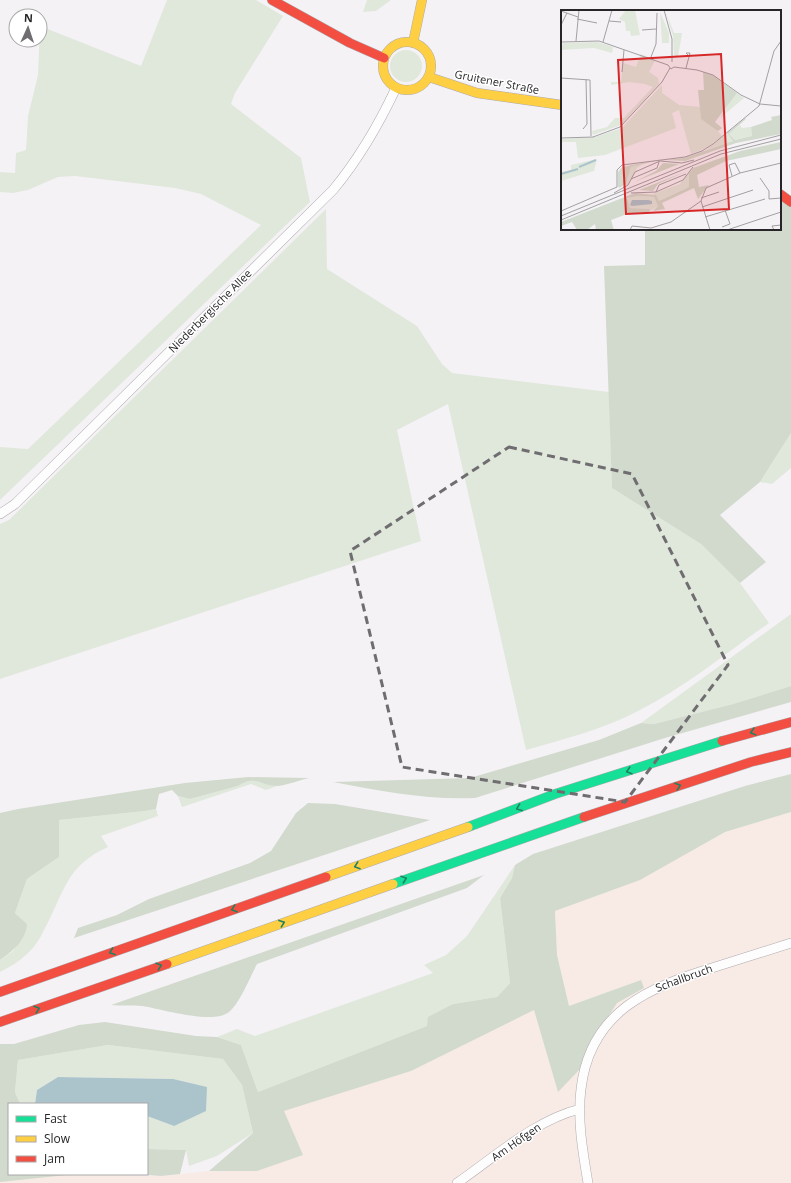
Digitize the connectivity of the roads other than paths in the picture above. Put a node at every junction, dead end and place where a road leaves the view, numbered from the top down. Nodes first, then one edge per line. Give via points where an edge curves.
1 (272, 0) edge
2 (422, 0) edge
3 (413, 43) junction
4 (384, 58) junction
5 (429, 77) junction
6 (396, 88) junction
7 (561, 105) edge
8 (781, 195) edge
9 (791, 202) edge
10 (0, 514) edge
11 (791, 722) edge
12 (791, 752) edge
13 (791, 943) edge
14 (0, 992) edge
15 (0, 1022) edge
16 (580, 1109) junction
17 (457, 1183) edge
18 (588, 1183) edge

1 - 4 main road via 350,43
2 - 3 main road
3 - 4 main road via 397,44
3 - 5 main road via 424,49 429,57
4 - 6 main road via 385,76
5 - 6 main road via 421,86 412,90
5 - 7 main road, Gruitener Straße via 444,84 484,94
6 - 10 street, Niederbergische Allee via 353,164 333,190 15,504
8 - 9 main road
11 -> 14 main road via 555,794
15 -> 12 main road via 586,816 751,762
13 - 16 street, Schallbruch via 676,979 651,990 621,1010 602,1032 589,1056 581,1088
16 - 17 street, Am Höfgen via 563,1113 544,1122
16 - 18 street, Schallbruch

